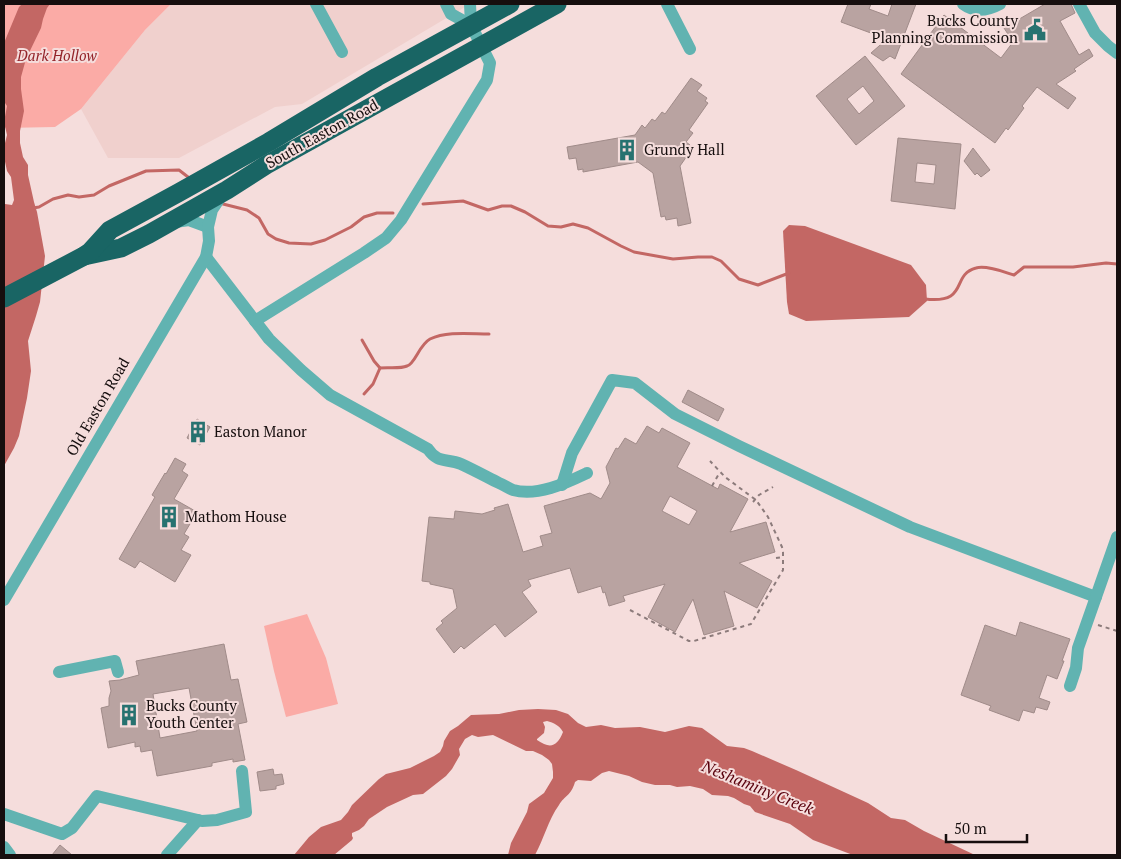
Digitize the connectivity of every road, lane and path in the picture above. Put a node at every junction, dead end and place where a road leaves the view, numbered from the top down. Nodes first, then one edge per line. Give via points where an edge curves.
1 (316, 4) edge
2 (446, 4) edge
3 (470, 4) edge
4 (510, 4) edge
5 (557, 4) edge
6 (667, 4) edge
7 (963, 4) edge
8 (1000, 4) edge
9 (1079, 4) edge
10 (471, 25) junction
11 (482, 46) junction
12 (690, 49) dead end
13 (342, 52) dead end
14 (1117, 53) edge
15 (227, 190) junction
16 (161, 227) junction
17 (208, 227) junction
18 (206, 257) junction
19 (76, 260) junction
20 (4, 298) edge
21 (255, 321) junction
22 (710, 461) dead end
23 (720, 472) junction
24 (587, 474) dead end
25 (562, 485) junction
26 (712, 486) dead end
27 (773, 487) dead end
28 (755, 498) junction
29 (752, 502) dead end
30 (1117, 537) edge
31 (783, 557) junction
32 (776, 558) dead end
33 (1096, 597) junction
34 (4, 600) edge
35 (630, 610) dead end
36 (754, 611) dead end
37 (758, 613) junction
38 (1087, 621) junction
39 (1117, 631) edge
40 (59, 672) dead end
41 (118, 672) dead end
42 (1070, 686) dead end
43 (242, 771) dead end
44 (4, 814) edge
45 (198, 820) junction
46 (4, 847) edge
47 (10, 855) edge
48 (167, 855) edge

1 - 13 street
2 - 10 street via 451,14
3 - 10 street
4 - 10 highway, South Easton Road
5 - 11 highway, South Easton Road
6 - 12 street
7 - 8 street via 978,11
9 - 14 street via 1095,33
10 - 11 street
10 - 19 highway, South Easton Road via 110,230 90,252
11 - 15 highway, South Easton Road via 266,165
11 - 21 street via 490,63 487,80 401,220 386,238
15 - 16 highway, South Easton Road
15 - 17 street, Old Easton Road via 217,200
16 - 17 street via 189,220
16 - 19 highway, South Easton Road via 121,248
17 - 18 street, Old Easton Road
18 - 21 street
18 - 34 street, Old Easton Road
19 - 20 highway, South Easton Road
21 - 25 street via 269,339 330,395 428,449 436,449 447,460 513,490 528,492
22 - 23 path
23 - 26 path
23 - 28 path
24 - 25 street
25 - 33 street via 572,453 612,380 635,383 675,414 910,527
27 - 28 path
28 - 29 path
28 - 31 path via 768,517 782,547
30 - 33 street
31 - 32 path
31 - 37 path via 783,570
33 - 38 street
35 - 37 path via 689,641 749,625
36 - 37 path
38 - 39 path
38 - 42 street
40 - 41 street via 115,661
43 - 45 street via 246,812 217,820
44 - 45 street via 62,834 72,828 97,796
45 - 48 street
46 - 47 street

